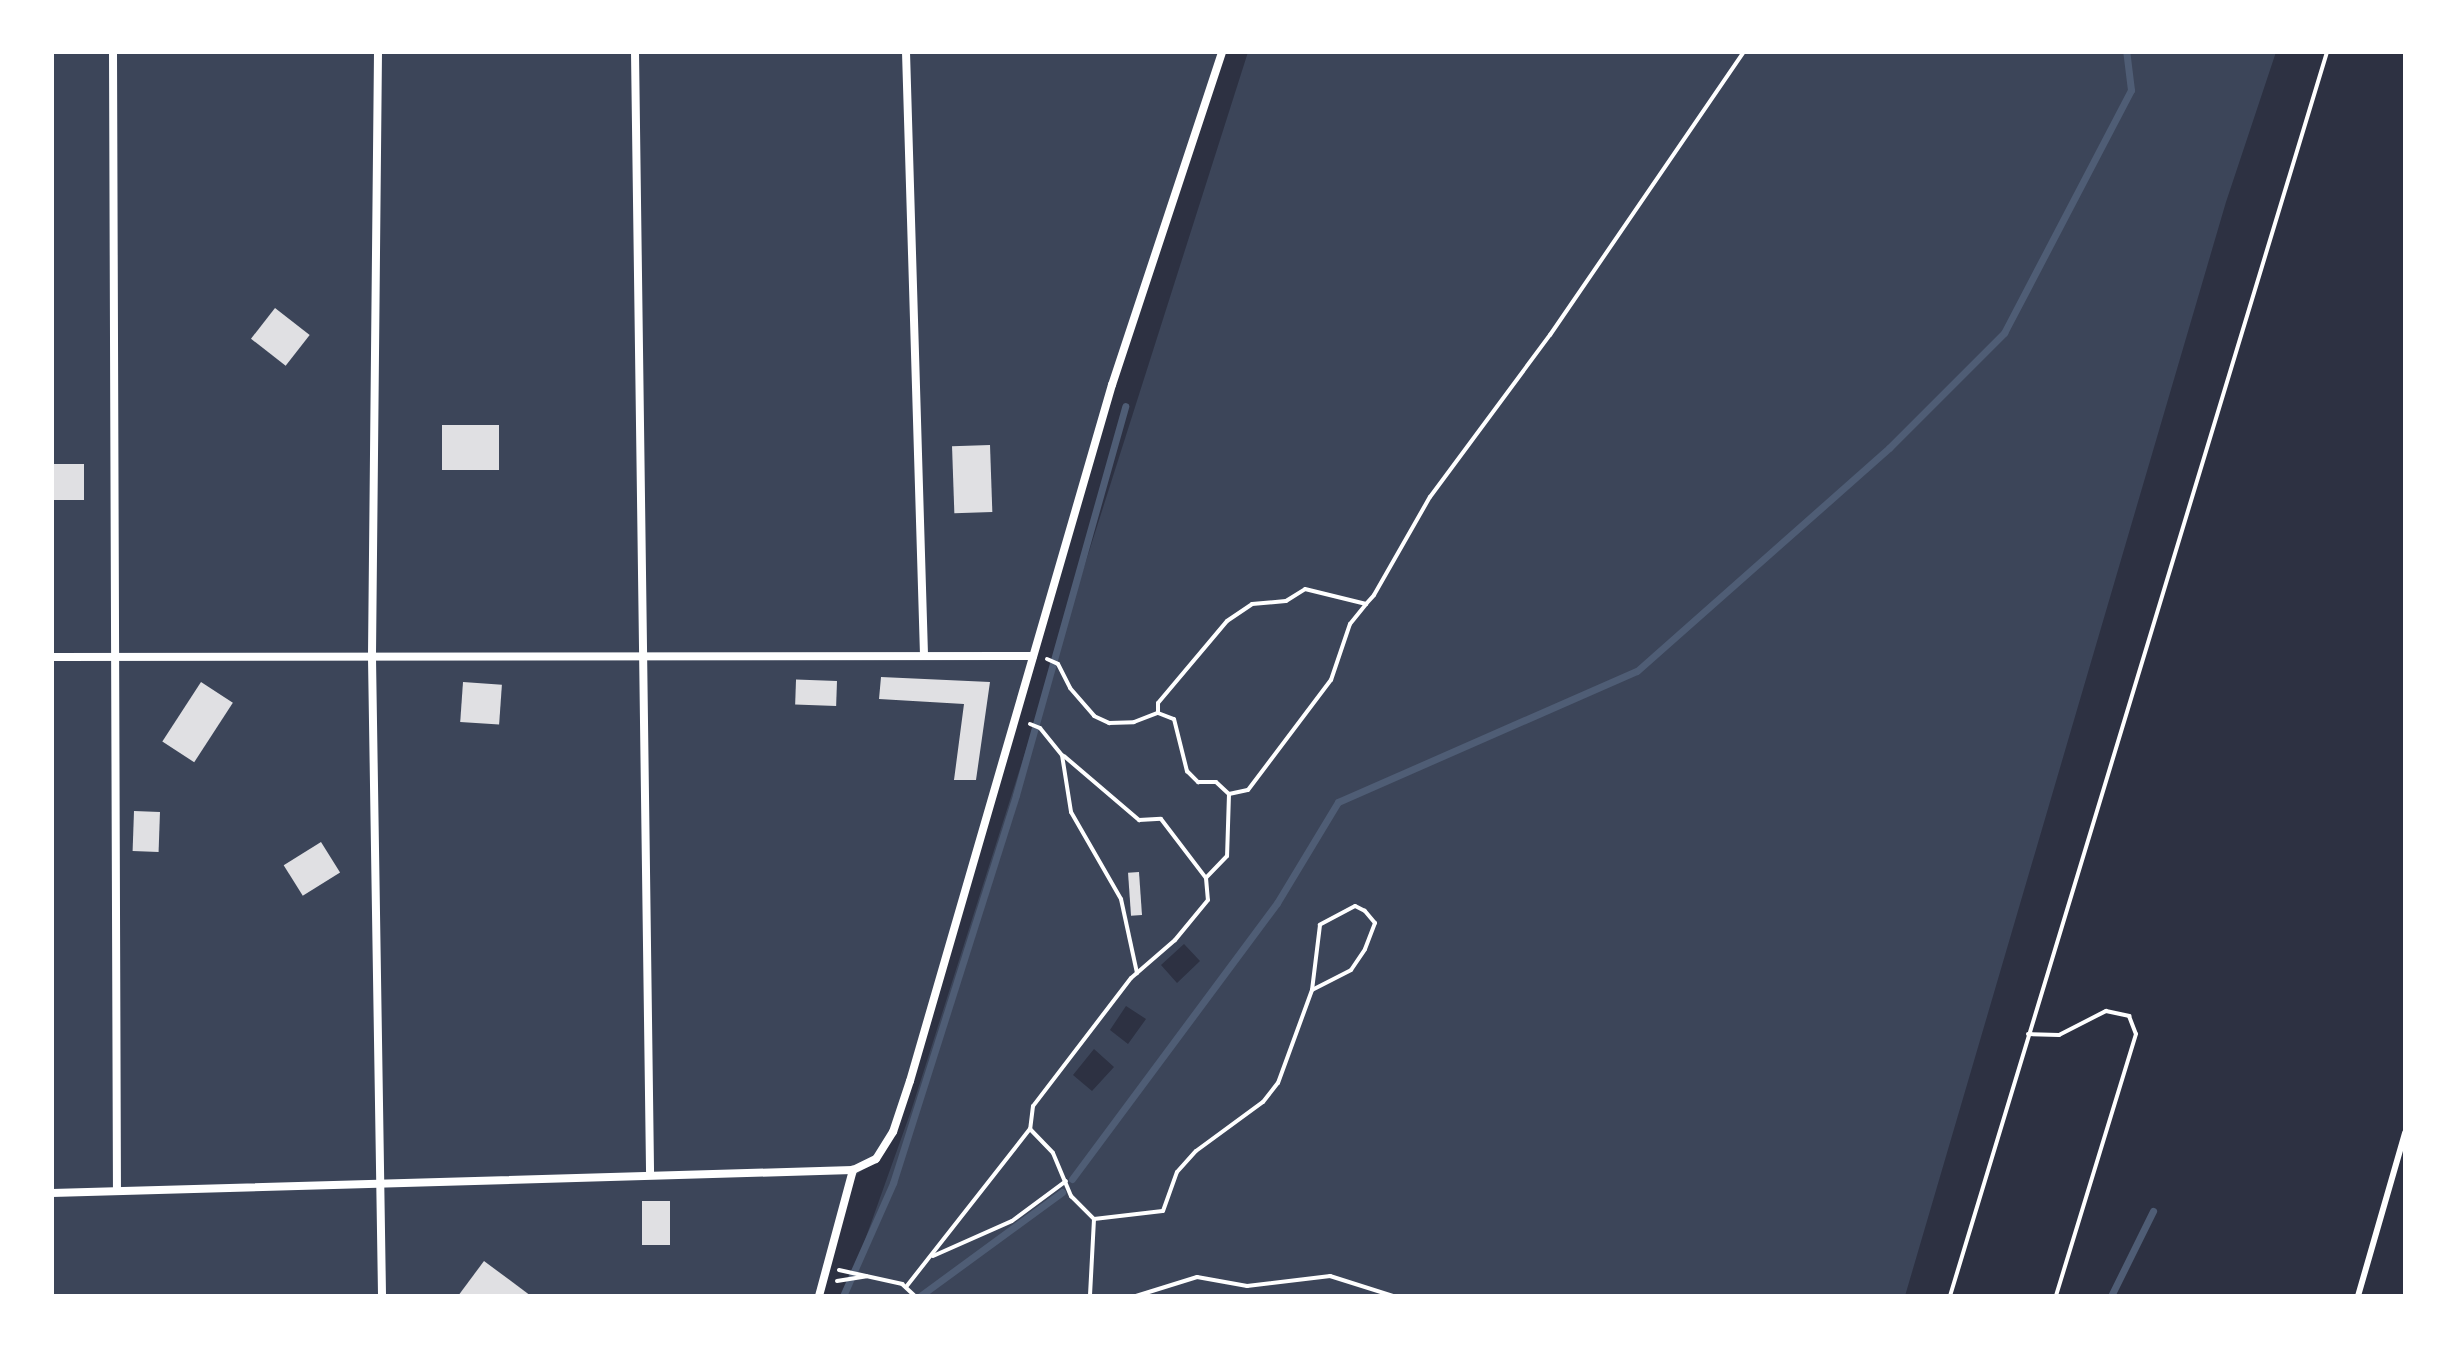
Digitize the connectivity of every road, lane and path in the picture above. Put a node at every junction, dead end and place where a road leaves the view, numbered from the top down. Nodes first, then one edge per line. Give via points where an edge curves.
1 (113, 52) edge
2 (378, 52) edge
3 (635, 52) edge
4 (906, 52) edge
5 (1222, 52) edge
6 (1744, 52) edge
7 (2327, 52) edge
8 (1366, 604) junction
9 (644, 655) junction
10 (924, 656) junction
11 (1033, 656) junction
12 (52, 657) edge
13 (113, 657) junction
14 (372, 658) junction
15 (1050, 659) dead end
16 (1158, 713) junction
17 (1027, 723) dead end
18 (1062, 755) junction
19 (1229, 794) junction
20 (1206, 878) junction
21 (1137, 973) junction
22 (1312, 990) junction
23 (2028, 1034) junction
24 (1030, 1129) junction
25 (2405, 1133) edge
26 (853, 1170) junction
27 (650, 1175) junction
28 (1066, 1181) junction
29 (379, 1186) junction
30 (117, 1190) junction
31 (52, 1193) edge
32 (1094, 1219) junction
33 (932, 1257) junction
34 (829, 1269) junction
35 (870, 1276) junction
36 (846, 1282) dead end
37 (906, 1287) junction
38 (382, 1296) edge
39 (819, 1296) edge
40 (915, 1296) edge
41 (1090, 1296) edge
42 (1136, 1296) edge
43 (1393, 1296) edge
44 (1950, 1296) edge
45 (2056, 1296) edge
46 (2358, 1296) edge

1 - 13 street
2 - 14 street
3 - 9 street
4 - 10 street
5 - 11 street via 1112,385
6 - 8 path via 1550,335 1430,497 1392,569
7 - 23 path
8 - 16 path via 1305,589 1286,601 1252,604 1227,621 1158,703
8 - 19 path via 1350,624 1331,680 1248,790
9 - 10 street
9 - 14 street
9 - 27 street
10 - 11 street
11 - 26 street via 996,796 893,1132 876,1159
12 - 13 street
13 - 14 street
13 - 30 street
14 - 29 street
15 - 16 path via 1094,716 1109,723 1134,722
16 - 19 path via 1174,719 1180,729 1187,771 1198,782 1216,782
17 - 18 path via 1040,728
18 - 20 path via 1139,820 1161,819
18 - 21 path via 1071,812 1121,899
19 - 20 path via 1227,856
20 - 21 path via 1208,900 1175,940
21 - 24 path via 1042,1092
22 - 22 path via 1351,970 1375,923 1365,911 1355,906 1320,925
22 - 32 path via 1278,1083 1240,1122 1196,1151 1177,1172 1163,1211
23 - 44 path
23 - 45 path via 2059,1035 2106,1011 2129,1016 2136,1034
24 - 28 path via 1053,1153
24 - 33 path
25 - 46 lane
26 - 27 street
26 - 34 street
27 - 29 street
28 - 32 path via 1071,1196
28 - 33 path via 1012,1221
29 - 30 street
29 - 38 street
30 - 31 street
32 - 41 path
33 - 37 path
34 - 35 path
34 - 39 street
35 - 36 path
35 - 37 path
37 - 40 path
42 - 43 path via 1197,1277 1247,1286 1330,1276

